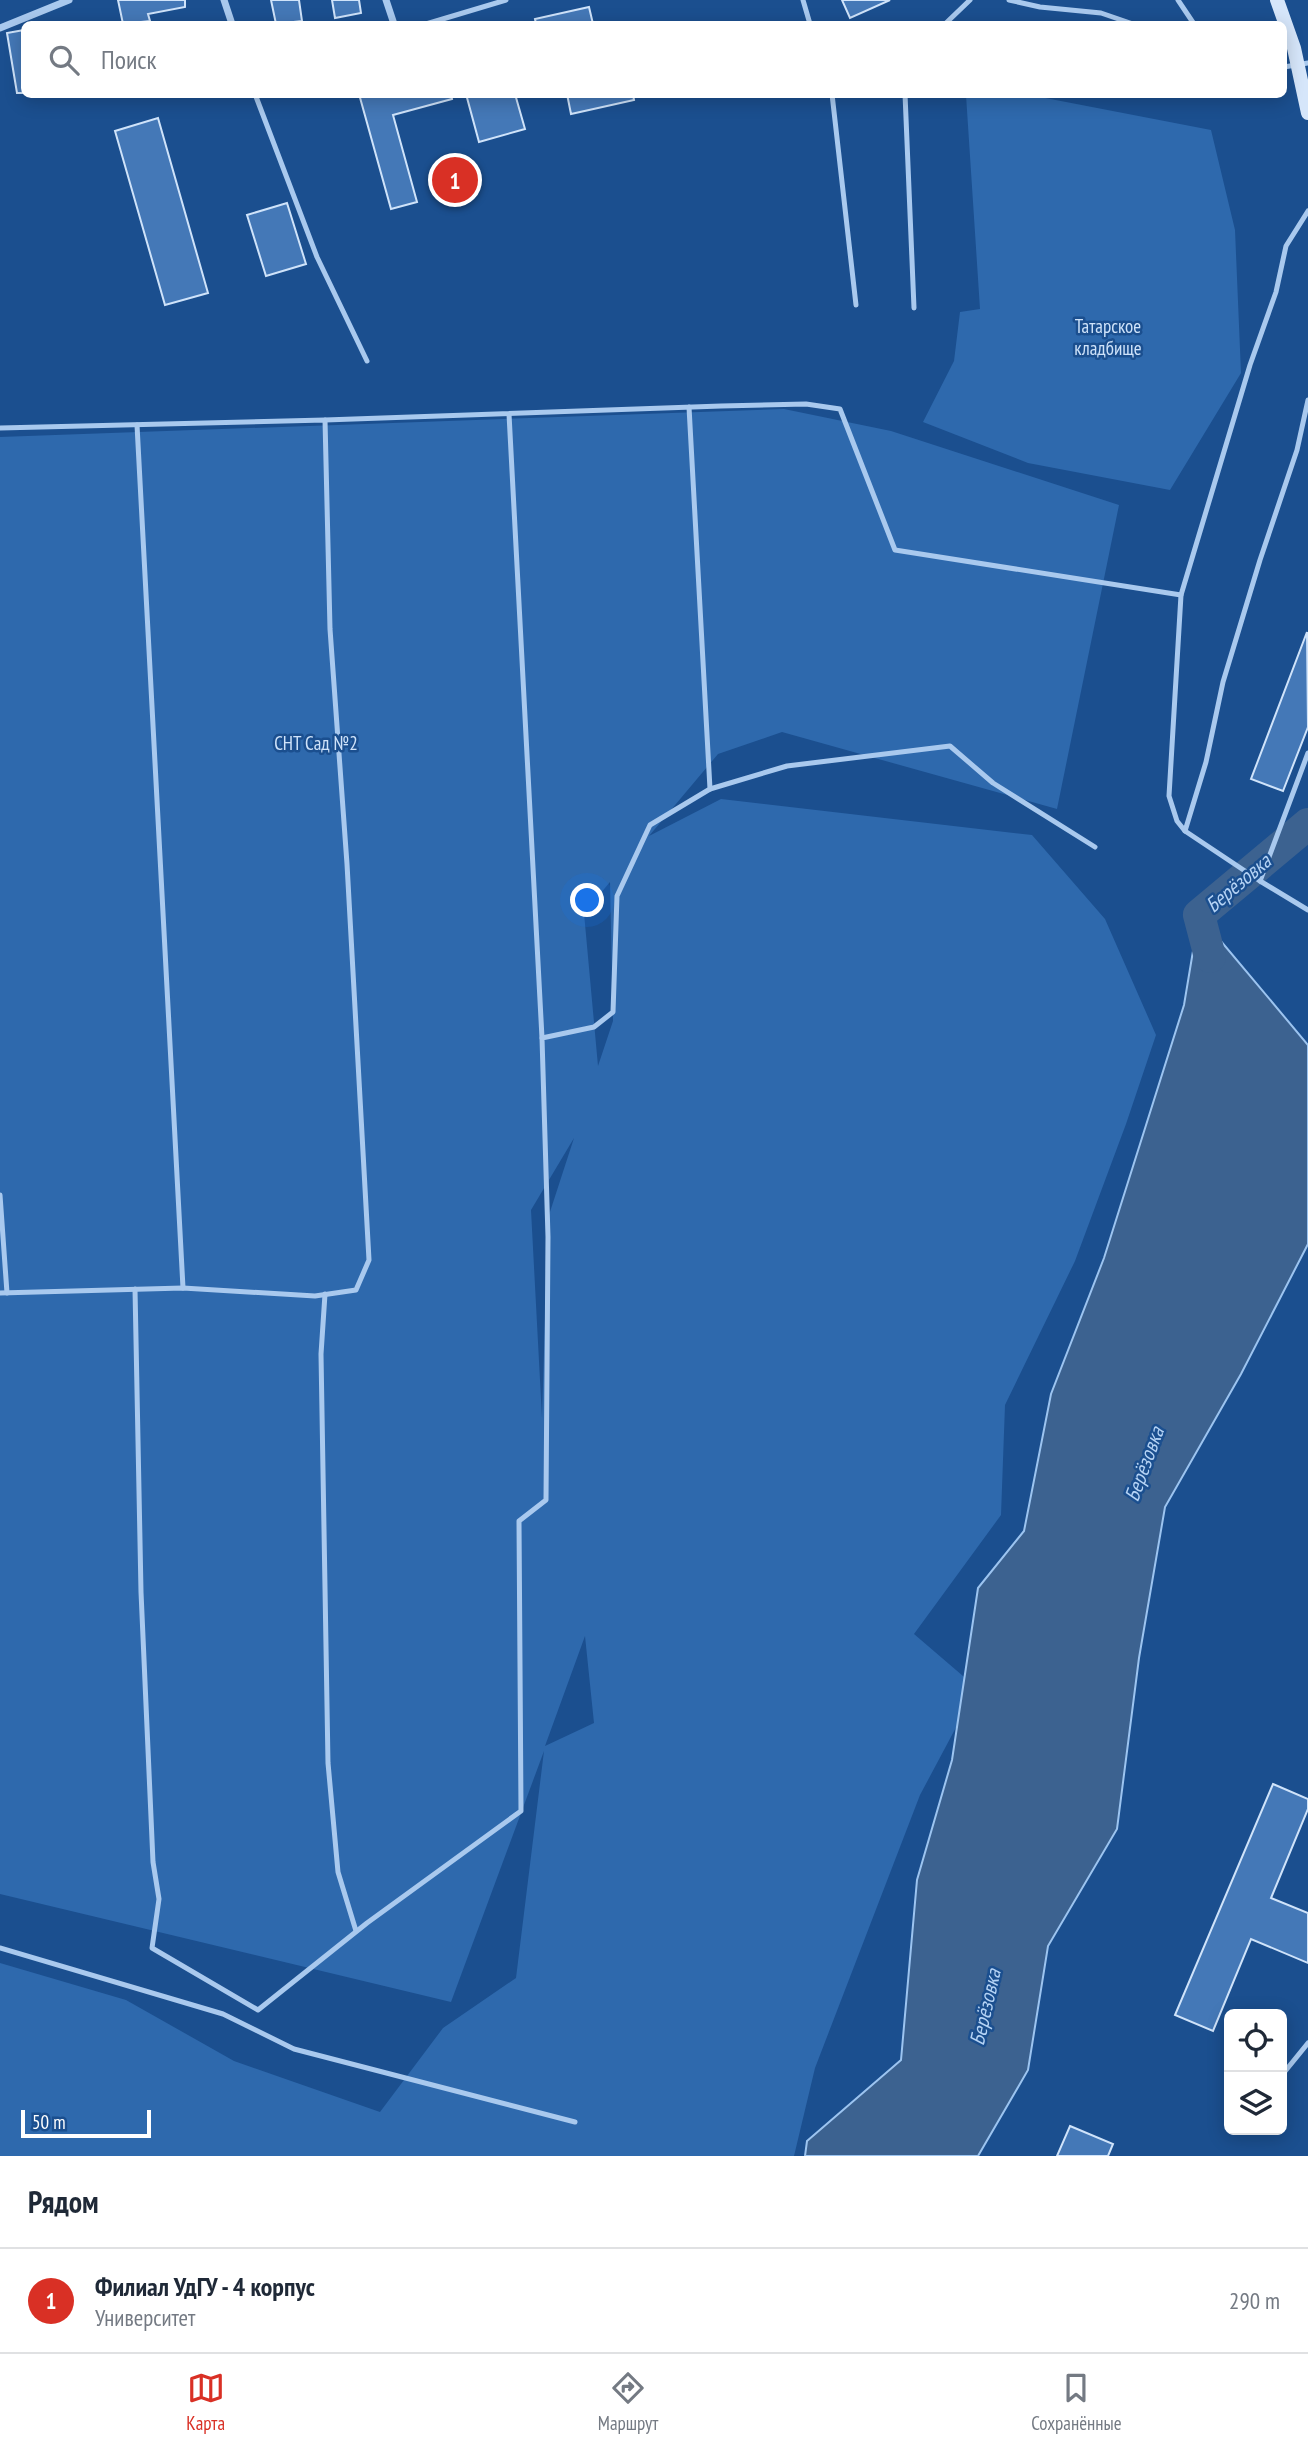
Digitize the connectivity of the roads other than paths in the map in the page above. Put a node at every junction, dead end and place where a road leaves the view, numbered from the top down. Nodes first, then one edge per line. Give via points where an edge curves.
1 (69, 0) edge
2 (224, 0) edge
3 (386, 0) edge
4 (506, 0) edge
5 (803, 0) edge
6 (971, 0) edge
7 (1009, 0) edge
8 (1178, 0) edge
9 (1277, 0) edge
10 (231, 21) edge
11 (393, 21) edge
12 (436, 21) edge
13 (809, 21) edge
14 (948, 21) edge
15 (1124, 21) edge
16 (1192, 21) edge
17 (1282, 21) edge
18 (0, 29) edge
19 (1289, 49) edge
20 (1296, 65) edge
21 (257, 98) edge
22 (832, 98) edge
23 (905, 98) edge
24 (1308, 113) edge
25 (1308, 211) edge
26 (856, 305) dead end
27 (914, 308) dead end
28 (367, 360) dead end
29 (1308, 400) edge
30 (689, 407) junction
31 (509, 414) junction
32 (325, 420) junction
33 (137, 425) junction
34 (0, 428) edge
35 (1181, 595) junction
36 (1308, 753) edge
37 (710, 789) junction
38 (1185, 831) junction
39 (1094, 847) dead end
40 (1260, 881) junction
41 (1308, 910) edge
42 (542, 1038) junction
43 (0, 1195) edge
44 (183, 1288) junction
45 (135, 1289) junction
46 (3, 1293) edge
47 (325, 1294) junction
48 (356, 1931) junction
49 (0, 1948) edge
50 (1308, 2043) edge
51 (1284, 2072) edge
52 (575, 2122) dead end

1 - 18 street
2 - 10 street
3 - 11 street
4 - 12 lane
5 - 13 lane
6 - 14 lane
7 - 15 lane via 1101,13
8 - 16 lane
9 - 17 main road
19 - 20 main road
20 - 24 main road
21 - 28 lane via 317,257
22 - 26 lane
23 - 27 lane
25 - 35 lane via 1286,246 1276,292
29 - 38 lane via 1297,450 1223,682
30 - 31 lane
30 - 35 lane via 806,404 840,409 895,550
30 - 37 lane
31 - 32 lane
31 - 42 lane
32 - 33 lane
32 - 47 lane via 330,629 369,1260 356,1290
33 - 34 lane
33 - 44 lane
35 - 38 lane via 1169,796
36 - 40 lane
37 - 39 lane via 787,766 950,746 993,783
37 - 42 lane via 650,825 617,896 613,1012 594,1027
38 - 40 lane
40 - 41 lane
42 - 48 lane via 548,1237 546,1500 519,1521 521,1811
43 - 46 lane
44 - 45 lane
44 - 47 lane
45 - 46 lane
45 - 48 lane via 141,1592 153,1862 159,1899 152,1948 258,2010
47 - 48 lane via 321,1354 328,1763 338,1872
49 - 52 lane via 223,2014 294,2049
50 - 51 lane

